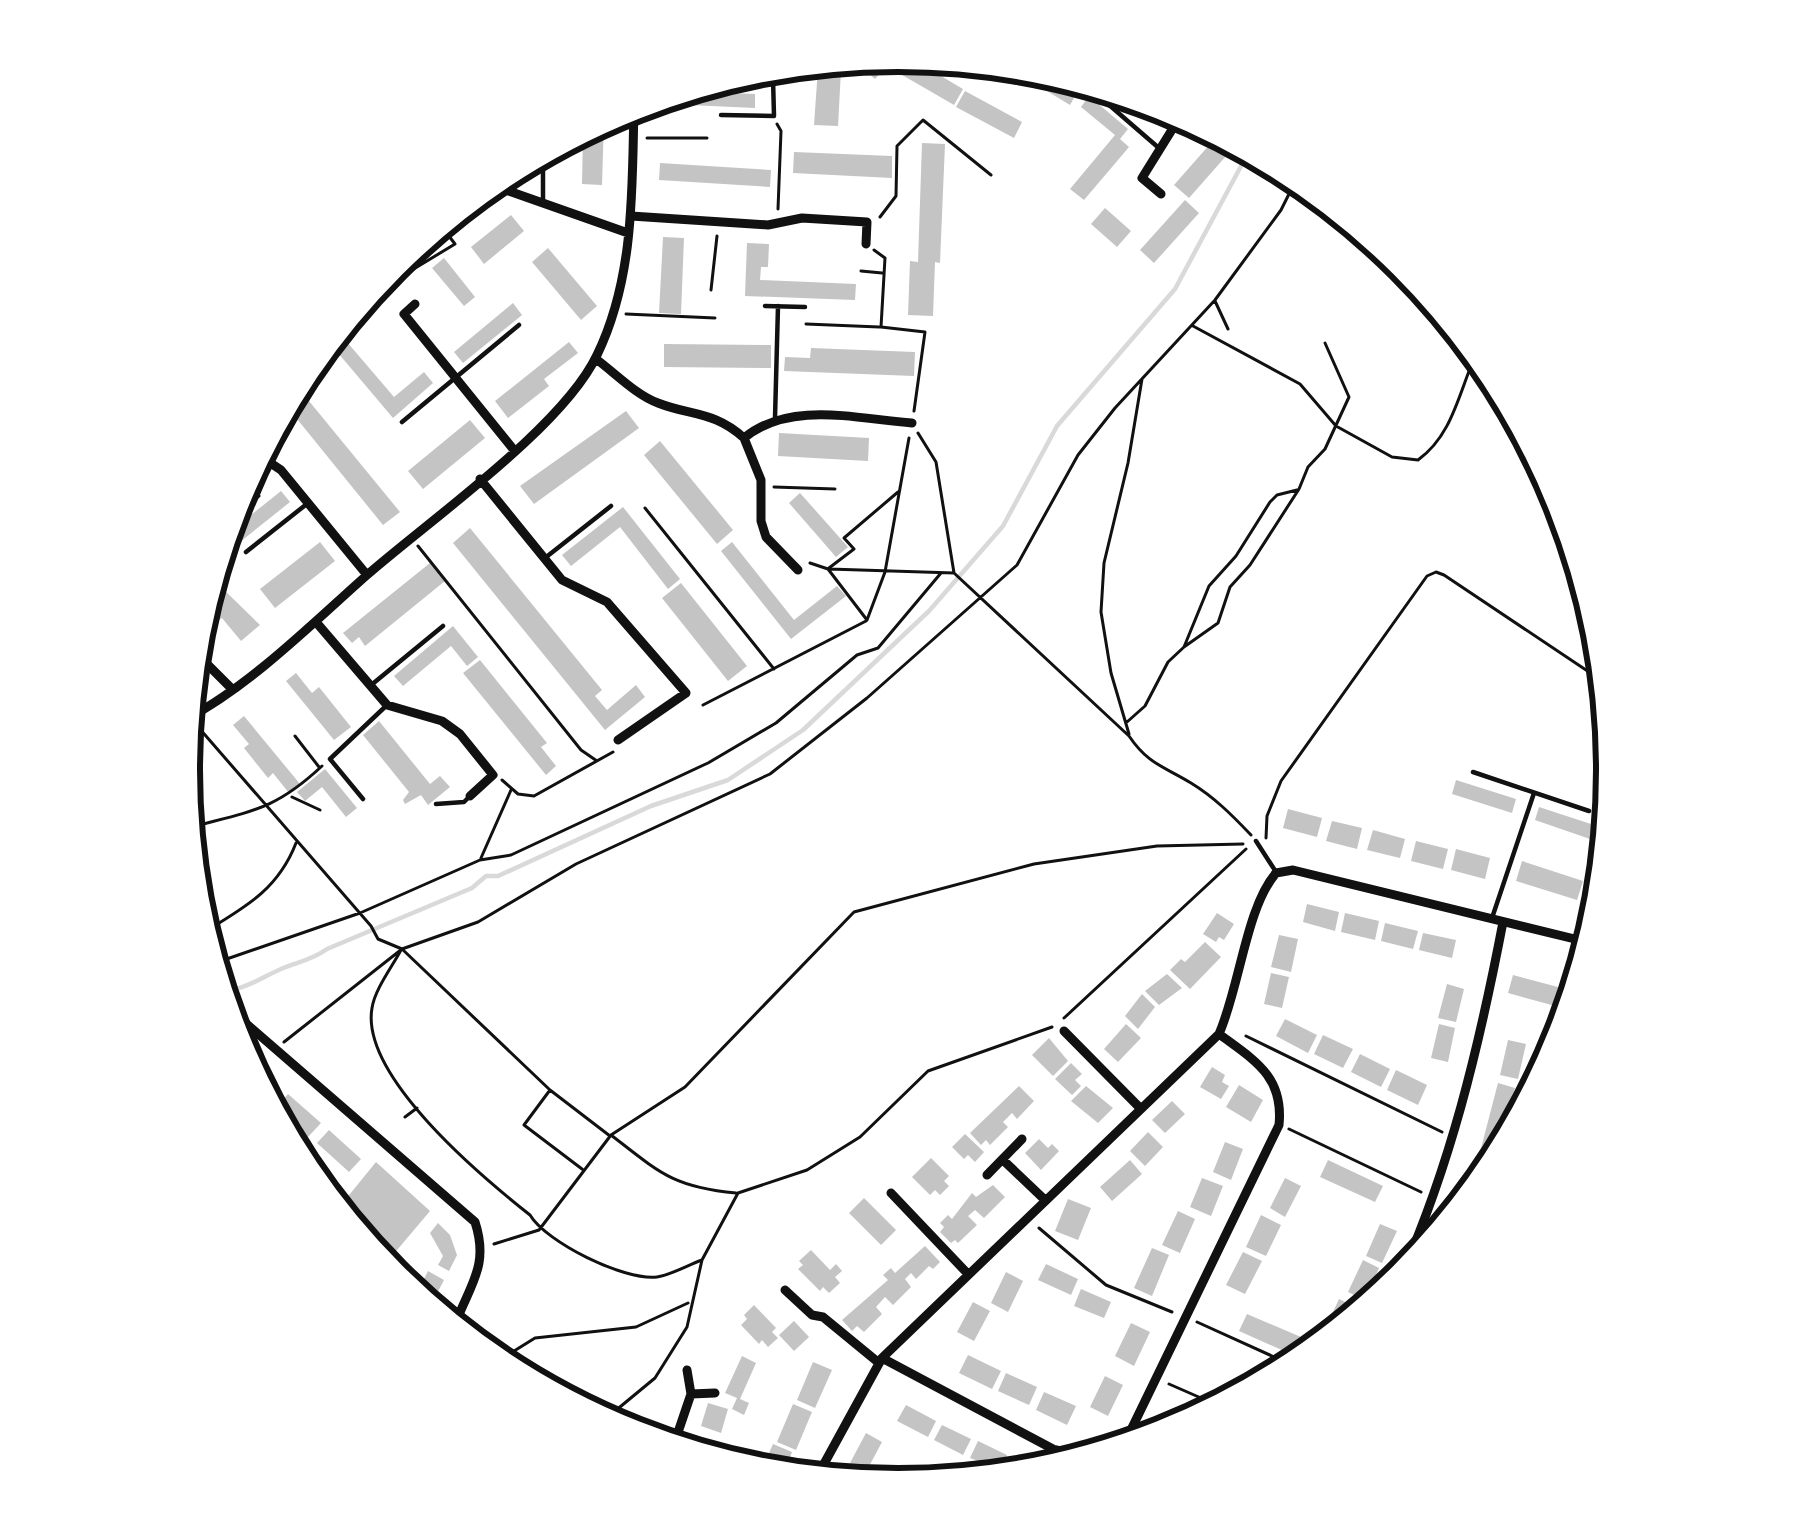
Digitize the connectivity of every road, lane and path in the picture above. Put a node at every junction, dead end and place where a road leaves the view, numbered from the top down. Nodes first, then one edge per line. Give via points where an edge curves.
1 (773, 83) edge
2 (1109, 105) edge
3 (721, 115) dead end
4 (774, 116) junction
5 (633, 124) edge
6 (1173, 128) edge
7 (633, 138) junction
8 (707, 138) dead end
9 (1160, 149) junction
10 (543, 170) edge
11 (991, 175) dead end
12 (509, 191) edge
13 (1290, 192) edge
14 (1161, 194) dead end
15 (543, 203) junction
16 (632, 216) junction
17 (717, 222) junction
18 (867, 222) junction
19 (777, 223) junction
20 (628, 233) junction
21 (449, 236) edge
22 (866, 244) joint
23 (412, 270) dead end
24 (861, 272) dead end
25 (884, 273) junction
26 (711, 290) dead end
27 (1215, 300) junction
28 (415, 304) dead end
29 (765, 306) dead end
30 (778, 306) junction
31 (805, 307) dead end
32 (612, 314) junction
33 (715, 318) dead end
34 (806, 324) dead end
35 (519, 325) dead end
36 (1192, 325) junction
37 (881, 327) junction
38 (1228, 329) dead end
39 (1325, 343) dead end
40 (596, 359) junction
41 (1469, 368) edge
42 (1142, 378) junction
43 (454, 379) junction
44 (775, 418) junction
45 (402, 422) dead end
46 (912, 423) junction
47 (1336, 426) junction
48 (744, 438) junction
49 (514, 450) junction
50 (271, 463) edge
51 (480, 479) junction
52 (760, 486) junction
53 (836, 489) dead end
54 (1299, 489) junction
55 (899, 491) junction
56 (260, 496) dead end
57 (256, 499) edge
58 (308, 503) junction
59 (611, 506) dead end
60 (646, 508) dead end
61 (411, 537) junction
62 (246, 552) dead end
63 (545, 558) junction
64 (798, 569) joint
65 (827, 569) junction
66 (885, 572) junction
67 (941, 573) junction
68 (954, 573) junction
69 (367, 575) junction
70 (980, 599) junction
71 (867, 620) junction
72 (316, 622) junction
73 (442, 626) dead end
74 (1184, 647) junction
75 (208, 665) edge
76 (774, 669) junction
77 (1590, 672) edge
78 (370, 686) junction
79 (231, 688) junction
80 (703, 704) dead end
81 (387, 705) junction
82 (203, 708) edge
83 (1126, 723) junction
84 (202, 731) edge
85 (295, 736) dead end
86 (1129, 736) junction
87 (618, 740) joint
88 (330, 759) junction
89 (597, 761) junction
90 (320, 768) junction
91 (1473, 772) dead end
92 (493, 775) junction
93 (512, 788) junction
94 (1534, 793) junction
95 (290, 796) junction
96 (470, 796) joint
97 (363, 799) dead end
98 (436, 804) dead end
99 (267, 807) junction
100 (320, 810) dead end
101 (1589, 811) dead end
102 (203, 824) edge
103 (296, 841) junction
104 (1254, 842) junction
105 (1265, 853) junction
106 (480, 860) junction
107 (1276, 873) junction
108 (360, 913) junction
109 (1497, 921) junction
110 (218, 924) edge
111 (1576, 939) edge
112 (402, 949) junction
113 (227, 959) edge
114 (1221, 1029) junction
115 (251, 1030) edge
116 (1064, 1031) dead end
117 (273, 1049) junction
118 (550, 1090) junction
119 (417, 1108) junction
120 (1141, 1109) junction
121 (405, 1118) dead end
122 (1279, 1125) junction
123 (611, 1135) junction
124 (1454, 1138) junction
125 (1022, 1139) dead end
126 (1003, 1160) junction
127 (584, 1171) junction
128 (987, 1175) dead end
129 (738, 1193) junction
130 (891, 1193) dead end
131 (1434, 1198) junction
132 (1045, 1200) junction
133 (1027, 1217) junction
134 (1429, 1217) junction
135 (1433, 1218) edge
136 (539, 1230) junction
137 (1423, 1230) edge
138 (483, 1247) junction
139 (702, 1260) junction
140 (968, 1274) junction
141 (785, 1290) dead end
142 (689, 1302) junction
143 (460, 1313) edge
144 (1186, 1317) junction
145 (513, 1351) edge
146 (1275, 1357) edge
147 (881, 1360) junction
148 (687, 1370) dead end
149 (1156, 1378) junction
150 (716, 1393) dead end
151 (691, 1394) junction
152 (1202, 1398) edge
153 (618, 1409) edge
154 (1132, 1428) edge
155 (678, 1432) edge
156 (1056, 1450) edge
157 (824, 1464) edge

1 - 4 lane
2 - 9 lane
3 - 4 lane
4 - 19 path via 781,131
5 - 7 street
6 - 9 street
7 - 8 path
7 - 16 street
9 - 14 street via 1142,178
10 - 15 lane
11 - 18 path via 923,120 897,146 896,196
12 - 15 street
13 - 27 path
15 - 20 street
16 - 17 street
16 - 20 street
17 - 19 street
17 - 26 path
18 - 19 street
18 - 22 street
20 - 32 street
21 - 23 path via 455,244
22 - 25 path via 884,258
24 - 25 path
25 - 37 path
27 - 36 path
27 - 38 path
28 - 43 street via 404,314
29 - 30 lane
30 - 31 lane
30 - 44 lane
32 - 33 path
32 - 40 street
34 - 37 path
35 - 43 lane
36 - 42 path
36 - 47 path via 1300,384
37 - 46 path via 925,332
39 - 47 path via 1349,397
40 - 48 street via 653,401 698,411
40 - 49 street
41 - 47 path via 1444,435 1418,460 1392,457
42 - 70 path via 1078,455 1017,565
42 - 83 path via 1101,612
43 - 45 lane
43 - 49 street
44 - 46 street
44 - 48 street
46 - 55 path
46 - 68 path via 936,462
47 - 54 path
48 - 52 street
49 - 51 street
50 - 58 street
51 - 61 street
51 - 63 street
52 - 53 path
52 - 64 street via 766,537
54 - 74 path via 1230,586 1218,623
54 - 74 path via 1270,502 1209,586
55 - 65 path via 844,538 854,549
55 - 66 path
56 - 57 path
58 - 62 lane
58 - 69 street
59 - 63 lane
60 - 76 path
61 - 69 street
61 - 89 path
63 - 87 street via 562,580 624,617 686,693
64 - 65 path via 812,562
65 - 66 path
65 - 71 path
66 - 67 path
66 - 71 path
67 - 68 path
67 - 106 path via 878,648 856,655 776,723 512,855
68 - 70 path
69 - 72 street
70 - 86 path
70 - 112 path via 770,774 576,864 478,922
71 - 76 path
72 - 78 street
72 - 79 street
73 - 78 lane
74 - 83 path
75 - 79 street
76 - 80 path
77 - 105 path via 1444,575 1427,576 1281,781 1267,816
78 - 81 street
79 - 82 street
81 - 88 lane
81 - 92 street via 442,722
83 - 86 path
84 - 99 path
85 - 90 path
86 - 104 path via 1145,759 1228,810
87 - 89 path
88 - 90 path
88 - 97 lane
89 - 93 path via 534,796
90 - 95 path
91 - 94 lane
92 - 93 path
92 - 96 street
93 - 106 path
94 - 101 lane
94 - 109 lane
95 - 99 path
95 - 100 path
96 - 98 lane
99 - 102 path
99 - 103 path
103 - 108 path
103 - 110 path via 262,896
104 - 105 lane
104 - 123 path via 1034,864 854,912 685,1087
104 - 129 path via 1056,1025 928,1071 860,1138 807,1170
105 - 107 lane
106 - 108 path
107 - 109 street via 1293,870
107 - 114 street via 1261,891
108 - 112 path via 378,939
108 - 113 path
109 - 111 street
109 - 124 street via 1483,1024
112 - 117 path
112 - 118 path
112 - 119 path via 372,1006 373,1040
114 - 120 street
114 - 122 street via 1277,1087
114 - 124 path
115 - 117 street
116 - 120 street
117 - 138 street via 475,1222
118 - 123 path
118 - 127 path via 524,1124
119 - 121 path
119 - 136 path
120 - 132 street
122 - 131 path
122 - 144 street
123 - 127 path
123 - 129 path via 665,1178
124 - 131 street
125 - 126 street
126 - 128 street
126 - 132 street
127 - 136 path
129 - 139 path
130 - 140 street
131 - 134 street
132 - 133 street
133 - 140 street
133 - 144 path via 1106,1285
134 - 135 street
134 - 137 street
136 - 138 path
136 - 139 path via 632,1274 656,1277
138 - 143 street
139 - 142 path
140 - 147 street
141 - 147 street
142 - 145 path via 636,1327 536,1337
142 - 153 path via 687,1327 656,1378
144 - 146 path
144 - 149 street
147 - 156 street
147 - 157 street
148 - 151 street
149 - 152 path
149 - 154 street
150 - 151 street
151 - 155 street

